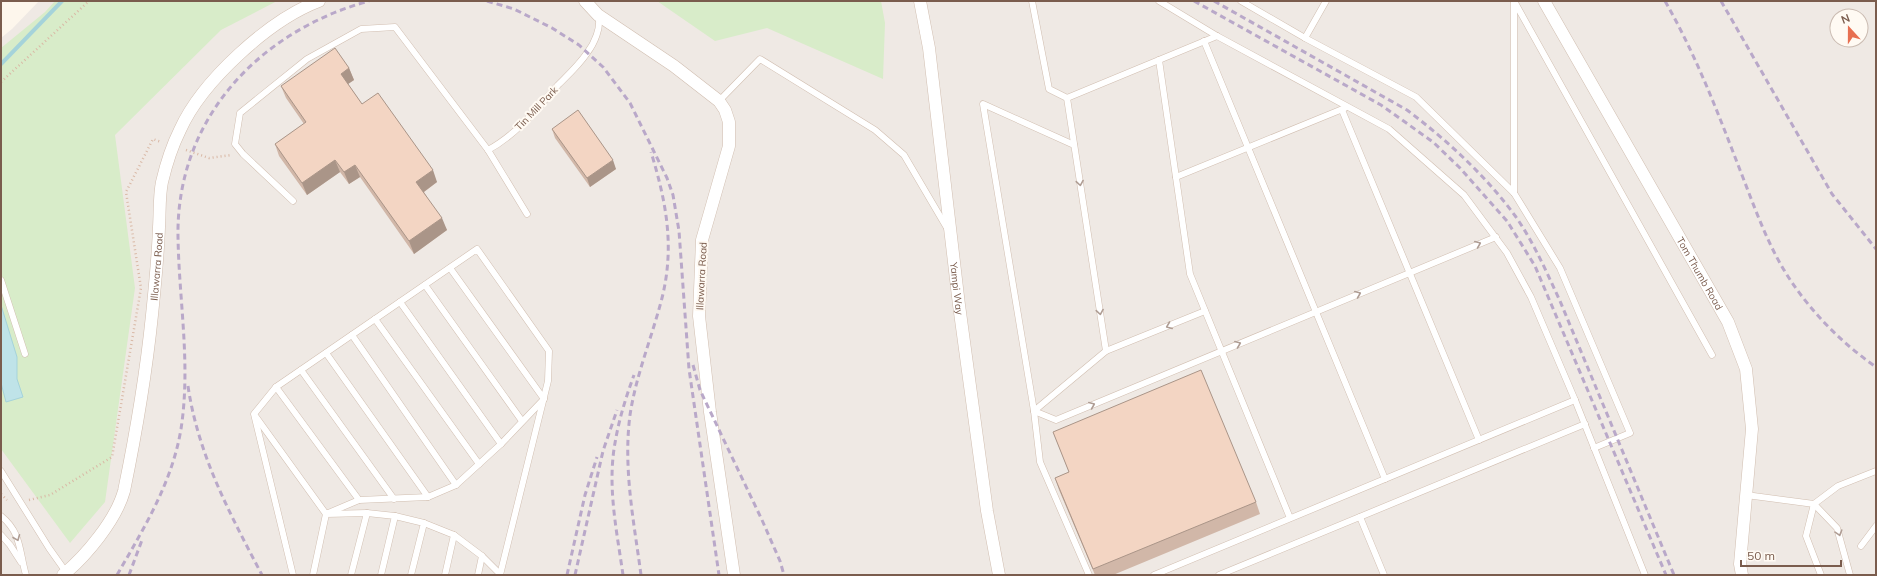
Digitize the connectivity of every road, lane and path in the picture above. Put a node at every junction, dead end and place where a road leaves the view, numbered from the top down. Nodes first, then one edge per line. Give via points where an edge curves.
1 (89, 1) edge
2 (319, 1) edge
3 (585, 1) edge
4 (920, 1) edge
5 (1032, 1) edge
6 (1159, 1) edge
7 (1241, 1) edge
8 (1326, 1) edge
9 (1513, 1) edge
10 (1544, 1) edge
11 (598, 16) junction
12 (1217, 36) junction
13 (1305, 38) junction
14 (1204, 41) junction
15 (1159, 60) junction
16 (1, 82) edge
17 (1066, 98) junction
18 (719, 101) junction
19 (1348, 107) junction
20 (1342, 110) junction
21 (1074, 145) junction
22 (174, 146) junction
23 (1248, 148) junction
24 (488, 150) junction
25 (243, 154) junction
26 (1176, 178) junction
27 (1514, 193) junction
28 (293, 201) dead end
29 (527, 214) dead end
30 (950, 233) junction
31 (1496, 237) junction
32 (450, 268) junction
33 (1409, 273) junction
34 (1, 280) edge
35 (425, 285) junction
36 (400, 302) junction
37 (1205, 311) junction
38 (1316, 312) junction
39 (375, 319) junction
40 (352, 335) junction
41 (1106, 351) junction
42 (1221, 351) junction
43 (326, 353) junction
44 (25, 354) dead end
45 (1712, 355) dead end
46 (301, 370) junction
47 (276, 387) junction
48 (544, 399) junction
49 (1575, 400) junction
50 (1034, 411) junction
51 (254, 414) junction
52 (522, 421) junction
53 (1585, 424) junction
54 (1479, 440) junction
55 (501, 444) junction
56 (1594, 448) junction
57 (479, 464) junction
58 (1, 471) edge
59 (1876, 471) edge
60 (1386, 479) junction
61 (456, 485) junction
62 (1, 494) edge
63 (1746, 495) junction
64 (428, 497) junction
65 (394, 499) junction
66 (359, 500) junction
67 (21, 502) junction
68 (1814, 504) junction
69 (367, 513) junction
70 (326, 514) junction
71 (1, 516) edge
72 (395, 516) junction
73 (1360, 517) junction
74 (1290, 518) junction
75 (424, 523) junction
76 (1876, 526) edge
77 (1, 535) edge
78 (454, 535) junction
79 (1861, 546) dead end
80 (482, 556) junction
81 (23, 565) junction
82 (64, 573) edge
83 (500, 574) edge
84 (26, 575) edge
85 (292, 575) edge
86 (313, 575) edge
87 (351, 575) edge
88 (381, 575) edge
89 (411, 575) edge
90 (445, 575) edge
91 (478, 575) edge
92 (734, 575) edge
93 (999, 575) edge
94 (1089, 575) edge
95 (1154, 575) edge
96 (1219, 575) edge
97 (1384, 575) edge
98 (1645, 575) edge
99 (1742, 575) edge
100 (1821, 575) edge
101 (1850, 575) edge

1 - 16 path
2 - 22 street, Illawarra Road via 273,28 237,56 193,107
3 - 11 street, Illawarra Road
4 - 30 street, Yampi Way via 929,48
5 - 17 lane via 1050,88
6 - 12 lane
7 - 13 lane
8 - 13 lane
9 - 27 lane
9 - 45 lane
10 - 63 street, Tom Thumb Road via 1728,322 1746,369 1752,429
11 - 18 street, Illawarra Road via 674,66
11 - 24 lane, Tin Mill Park via 597,34 588,53 526,121 498,145
12 - 14 lane
12 - 19 lane
13 - 27 lane via 1416,97
14 - 15 lane
14 - 23 lane
15 - 17 lane
15 - 26 lane
17 - 21 lane
18 - 30 lane via 760,59 875,130 904,155
18 - 92 street, Illawarra Road via 729,122 728,146 702,240 699,316
19 - 20 lane
19 - 31 lane via 1389,130 1459,190
20 - 23 lane
20 - 33 lane
21 -> 41 lane
21 - 50 lane via 983,104
22 - 25 path via 209,158
22 - 67 path via 153,139 126,192 141,288 112,457 50,495
22 - 82 street, Illawarra Road via 162,183 148,356 124,491 108,524
23 - 26 lane
23 - 38 lane
24 - 25 lane via 396,27 362,29 307,59 240,113 235,144
24 - 29 lane
25 - 28 lane
26 - 37 lane via 1190,274
27 - 56 lane via 1560,268 1630,433
30 - 93 street, Yampi Way via 987,511
33 -> 31 lane
31 - 49 lane via 1531,297
32 - 35 lane
32 - 48 lane
32 - 48 lane via 477,249 549,352 548,381
38 -> 33 lane
33 - 54 lane
34 - 44 lane
35 - 36 lane
35 - 52 lane
36 - 39 lane
36 - 55 lane
37 -> 41 lane
37 - 42 lane
42 -> 38 lane
38 - 60 lane
39 - 40 lane
39 - 57 lane
40 - 43 lane
40 - 61 lane
41 - 50 lane
50 -> 42 lane via 1056,420
42 - 74 lane
43 - 46 lane
43 - 64 lane
46 - 47 lane
46 - 65 lane
47 - 51 lane
47 - 66 lane
48 - 52 lane
48 - 83 lane
49 - 53 lane
49 - 54 lane
50 - 94 lane via 1040,462
51 - 70 lane
51 - 85 lane
52 - 55 lane
53 - 56 lane
53 - 73 lane
54 - 60 lane
55 - 57 lane
56 - 98 lane
57 - 61 lane
58 - 67 lane
59 - 68 lane via 1838,486
60 - 74 lane
61 - 64 lane
62 - 67 path via 11,505
63 - 68 lane
63 - 99 street, Tom Thumb Road via 1740,564
64 - 65 lane
65 - 66 lane
66 - 70 lane
67 - 82 lane
68 - 100 lane via 1806,536
68 -> 101 lane via 1837,528
69 - 70 lane
69 - 72 lane
69 - 87 lane
70 - 86 lane
71 -> 81 lane via 17,536
72 - 75 lane
72 - 88 lane
73 - 96 lane
73 - 97 lane
74 - 95 lane
75 - 78 lane
75 - 89 lane
76 - 79 lane
77 - 81 lane
78 - 80 lane
78 - 90 lane
80 - 83 lane
80 - 91 lane
81 - 84 lane

